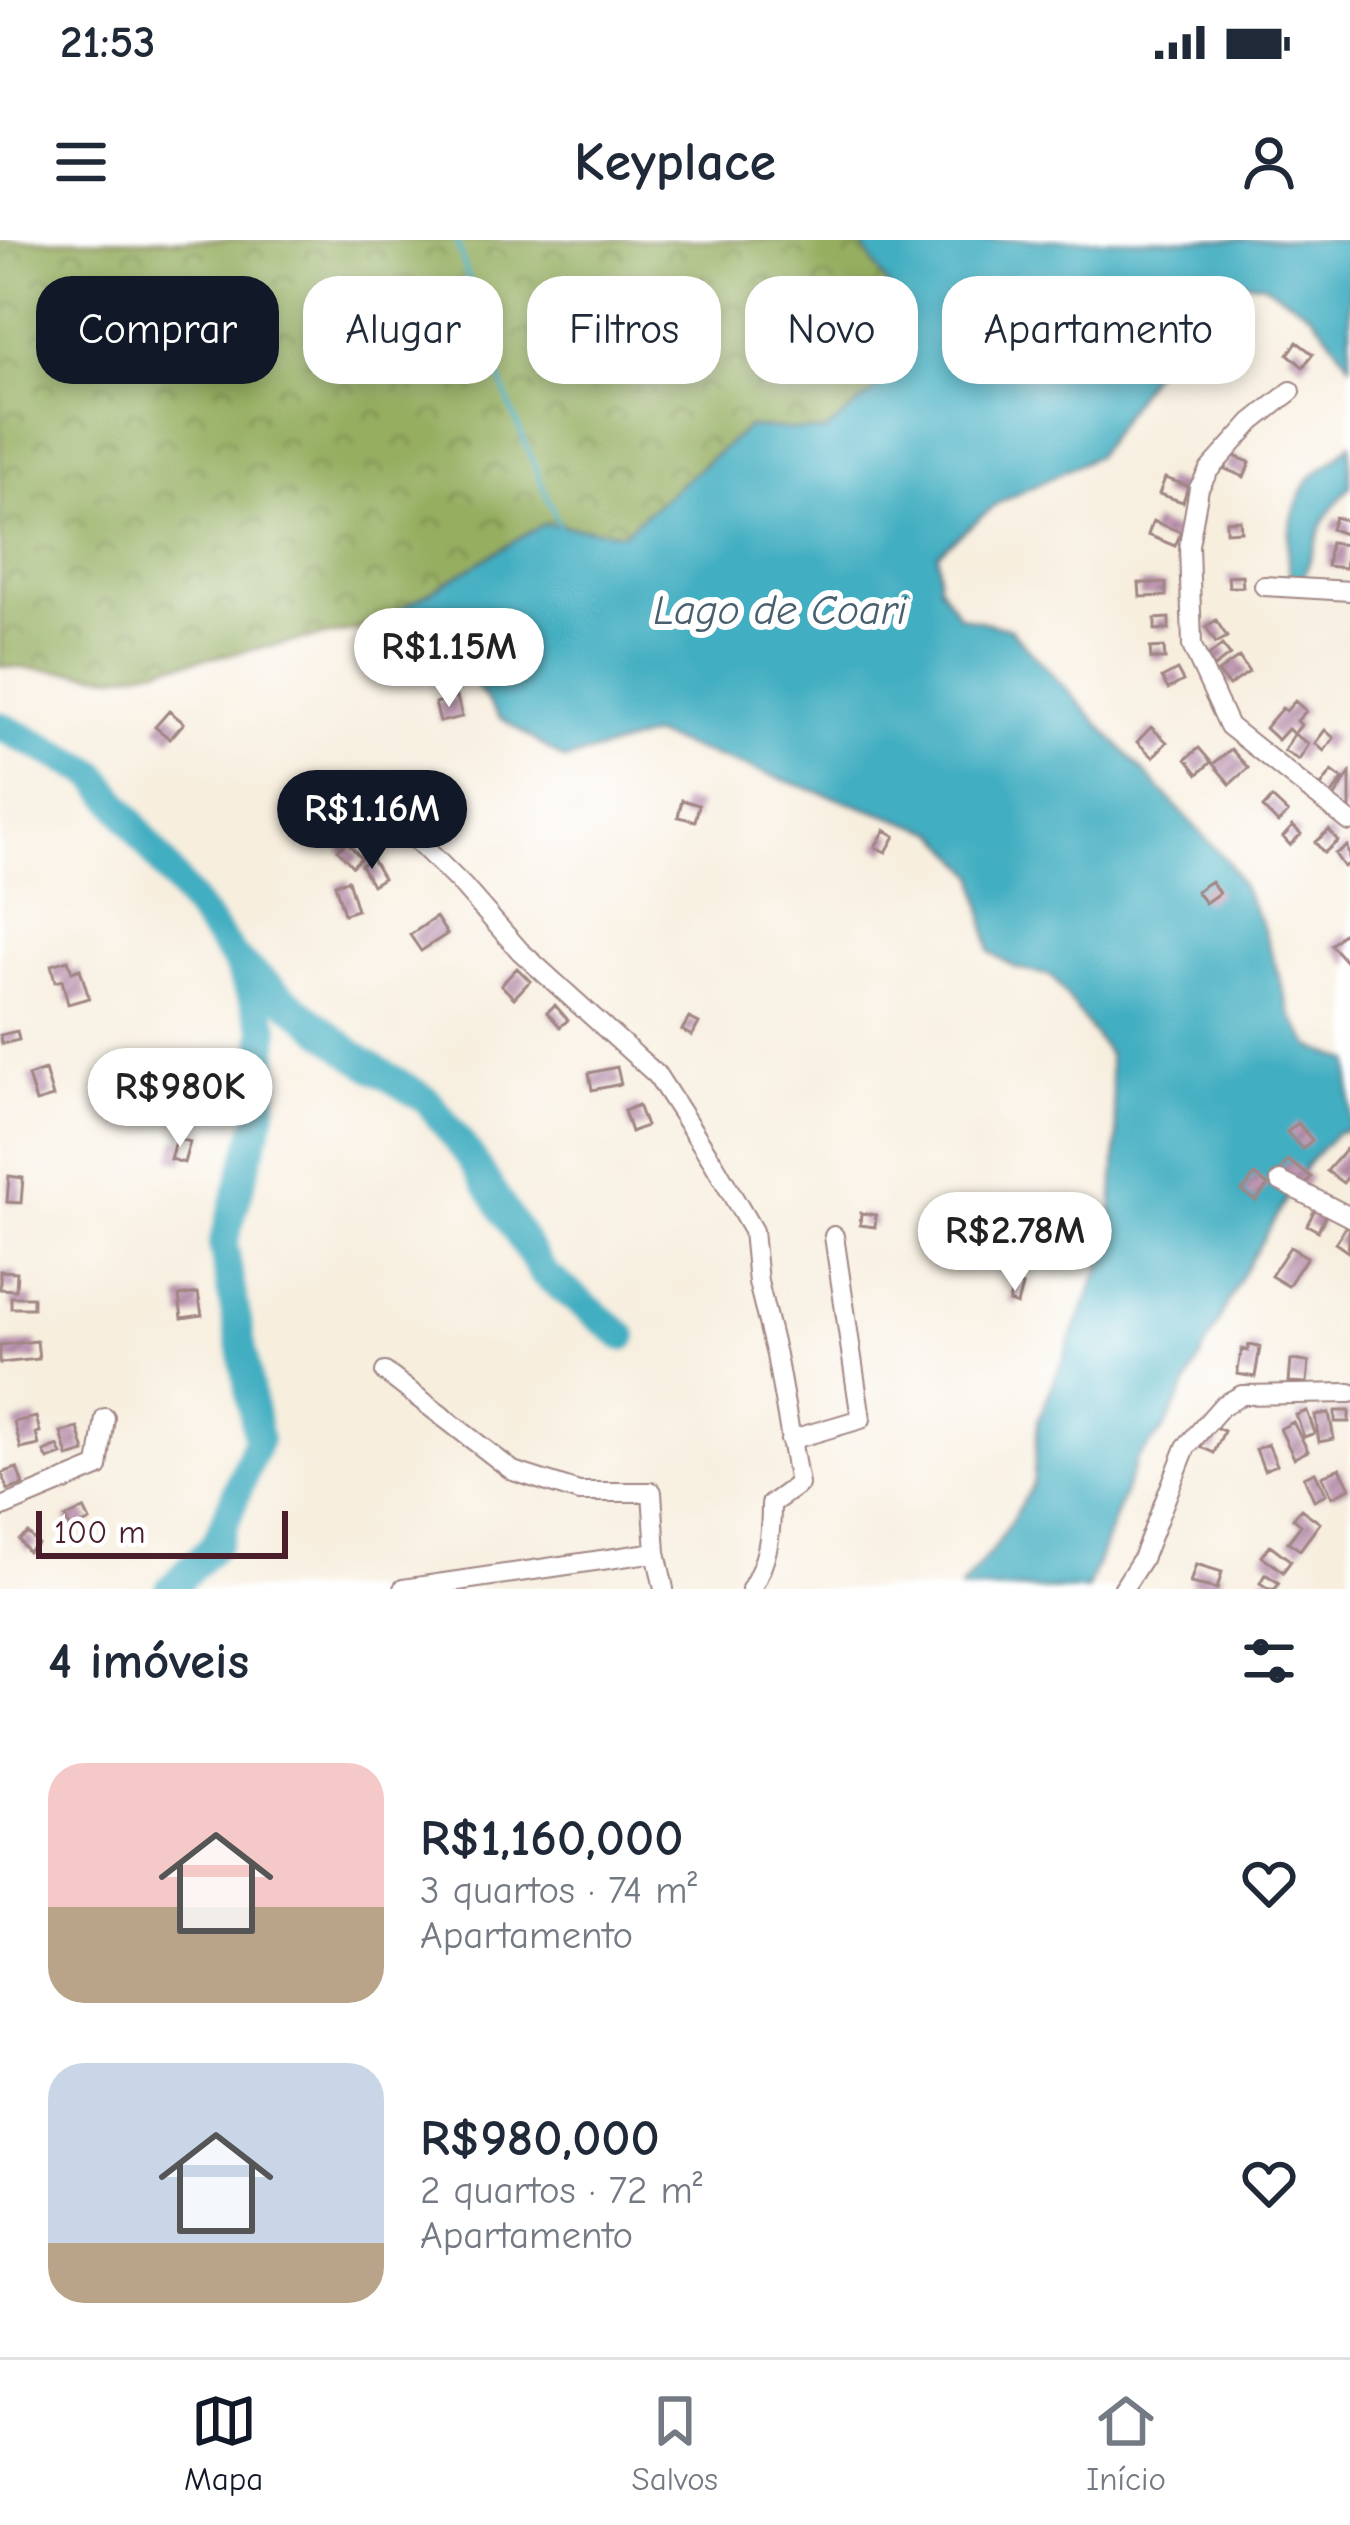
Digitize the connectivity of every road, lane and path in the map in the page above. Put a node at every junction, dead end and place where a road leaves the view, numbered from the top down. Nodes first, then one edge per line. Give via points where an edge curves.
1 (1292, 391) dead end
2 (1264, 586) dead end
3 (1350, 591) edge
4 (378, 802) dead end
5 (1350, 822) edge
6 (1280, 1181) dead end
7 (1350, 1216) edge
8 (834, 1236) dead end
9 (386, 1372) dead end
10 (1350, 1393) edge
11 (105, 1418) dead end
12 (790, 1440) junction
13 (0, 1508) edge
14 (656, 1552) junction
15 (403, 1589) edge
16 (664, 1589) edge
17 (751, 1589) edge
18 (1123, 1589) edge

1 - 5 street via 1252,422 1199,488 1190,545 1192,646 1229,726
2 - 3 street
4 - 12 street via 520,951 657,1075 753,1232
6 - 7 street
8 - 12 street via 861,1419
9 - 14 street via 513,1471 579,1492 652,1492
10 - 18 street via 1242,1395 1222,1406 1186,1447
11 - 13 street via 98,1467
12 - 17 street via 799,1484 771,1504 769,1553
14 - 15 street
14 - 16 street

